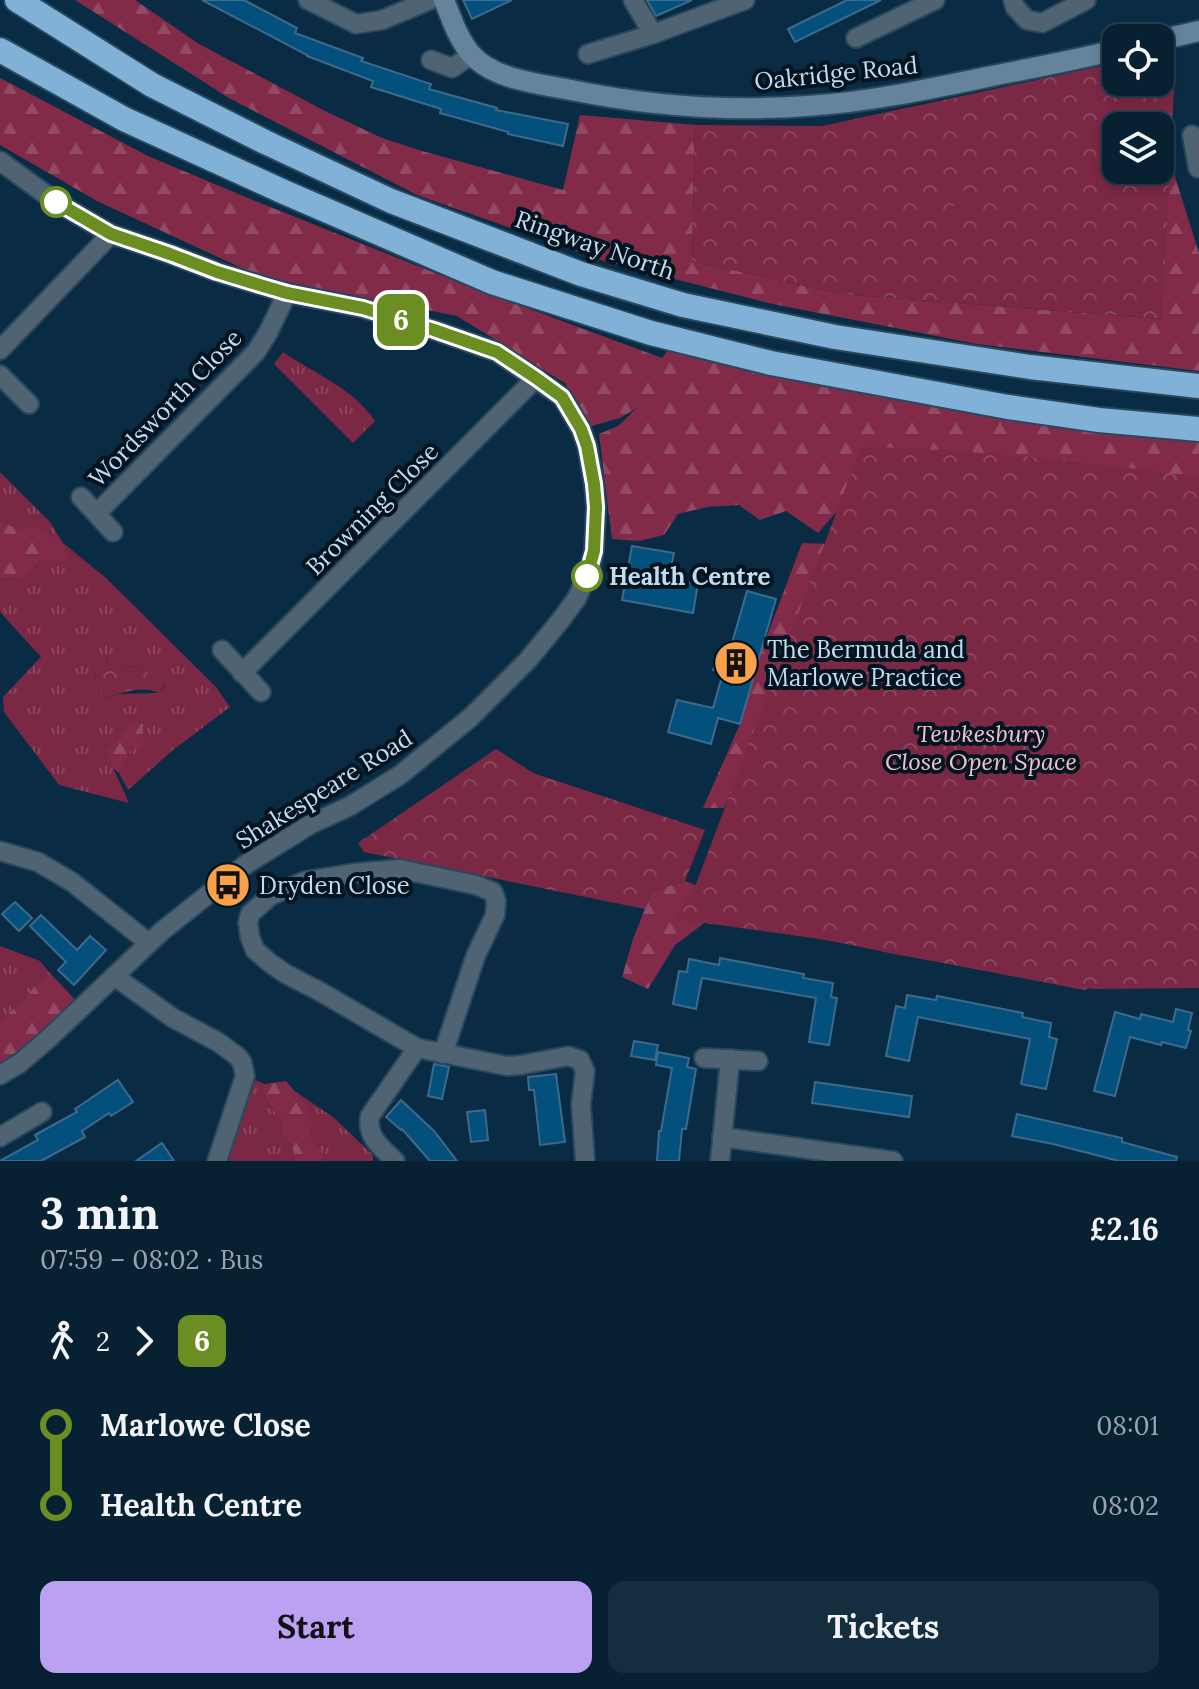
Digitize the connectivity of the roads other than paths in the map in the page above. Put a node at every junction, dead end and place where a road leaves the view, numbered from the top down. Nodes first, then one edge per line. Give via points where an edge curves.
1 (308, 0) edge
2 (430, 0) edge
3 (444, 0) edge
4 (633, 0) edge
5 (745, 0) edge
6 (935, 0) edge
7 (1013, 0) edge
8 (1086, 0) edge
9 (20, 1) edge
10 (1199, 31) edge
11 (653, 34) junction
12 (1174, 37) edge
13 (856, 38) dead end
14 (0, 47) edge
15 (1102, 53) edge
16 (588, 54) dead end
17 (471, 55) junction
18 (431, 60) dead end
19 (1192, 135) dead end
20 (0, 161) edge
21 (1193, 170) edge
22 (111, 234) junction
23 (287, 293) junction
24 (1, 346) edge
25 (0, 375) edge
26 (536, 378) junction
27 (1199, 386) edge
28 (29, 404) dead end
29 (1199, 429) edge
30 (81, 497) dead end
31 (97, 513) junction
32 (113, 532) dead end
33 (222, 650) dead end
34 (242, 673) junction
35 (261, 692) dead end
36 (0, 851) edge
37 (149, 943) junction
38 (114, 976) junction
39 (417, 1048) junction
40 (443, 1054) junction
41 (704, 1058) dead end
42 (730, 1059) junction
43 (758, 1061) dead end
44 (0, 1075) edge
45 (42, 1112) dead end
46 (0, 1137) edge
47 (722, 1137) junction
48 (850, 1158) edge
49 (217, 1161) edge
50 (395, 1161) edge
51 (585, 1161) edge
52 (720, 1161) edge
53 (893, 1161) edge

1 - 2 street via 356,24 382,20
3 - 17 street
4 - 11 street
5 - 11 street
6 - 13 street
7 - 8 street via 1027,20 1042,23
9 - 27 highway, Ringway North via 152,85 265,142 391,201 581,274 683,305 835,337
10 - 12 street
11 - 16 street
14 - 29 highway via 124,119 284,192 492,282 622,324 771,363 993,404
15 - 17 street, Oakridge Road via 889,97 739,109 644,102 523,81
17 - 18 street via 452,68
19 - 21 street
20 - 22 street, Shakespeare Road
22 - 23 street, Shakespeare Road
22 - 24 street
23 - 26 street, Shakespeare Road via 363,308 434,330 497,352
23 - 31 street, Wordsworth Close via 256,352
25 - 28 street
26 - 34 street, Browning Close
26 - 37 street, Shakespeare Road via 562,397 587,446 594,484 594,551 577,598 511,678 400,775 245,865
30 - 31 street, Wordsworth Close
31 - 32 street, Wordsworth Close
33 - 34 street
34 - 35 street
36 - 37 street via 38,862 72,882
37 - 38 street, Shakespeare Road
38 - 44 street, Shakespeare Road via 31,1054
38 - 49 street via 242,1062 245,1076
39 - 40 street
39 - 40 street via 270,963 255,950 250,914 270,896 305,881 385,870 493,892 495,915
39 - 50 street via 370,1116 373,1138
40 - 51 street via 507,1066 568,1056 580,1060 585,1071
41 - 42 street
42 - 43 street
42 - 47 street
45 - 46 street
47 - 48 street
47 - 52 street
48 - 53 street

